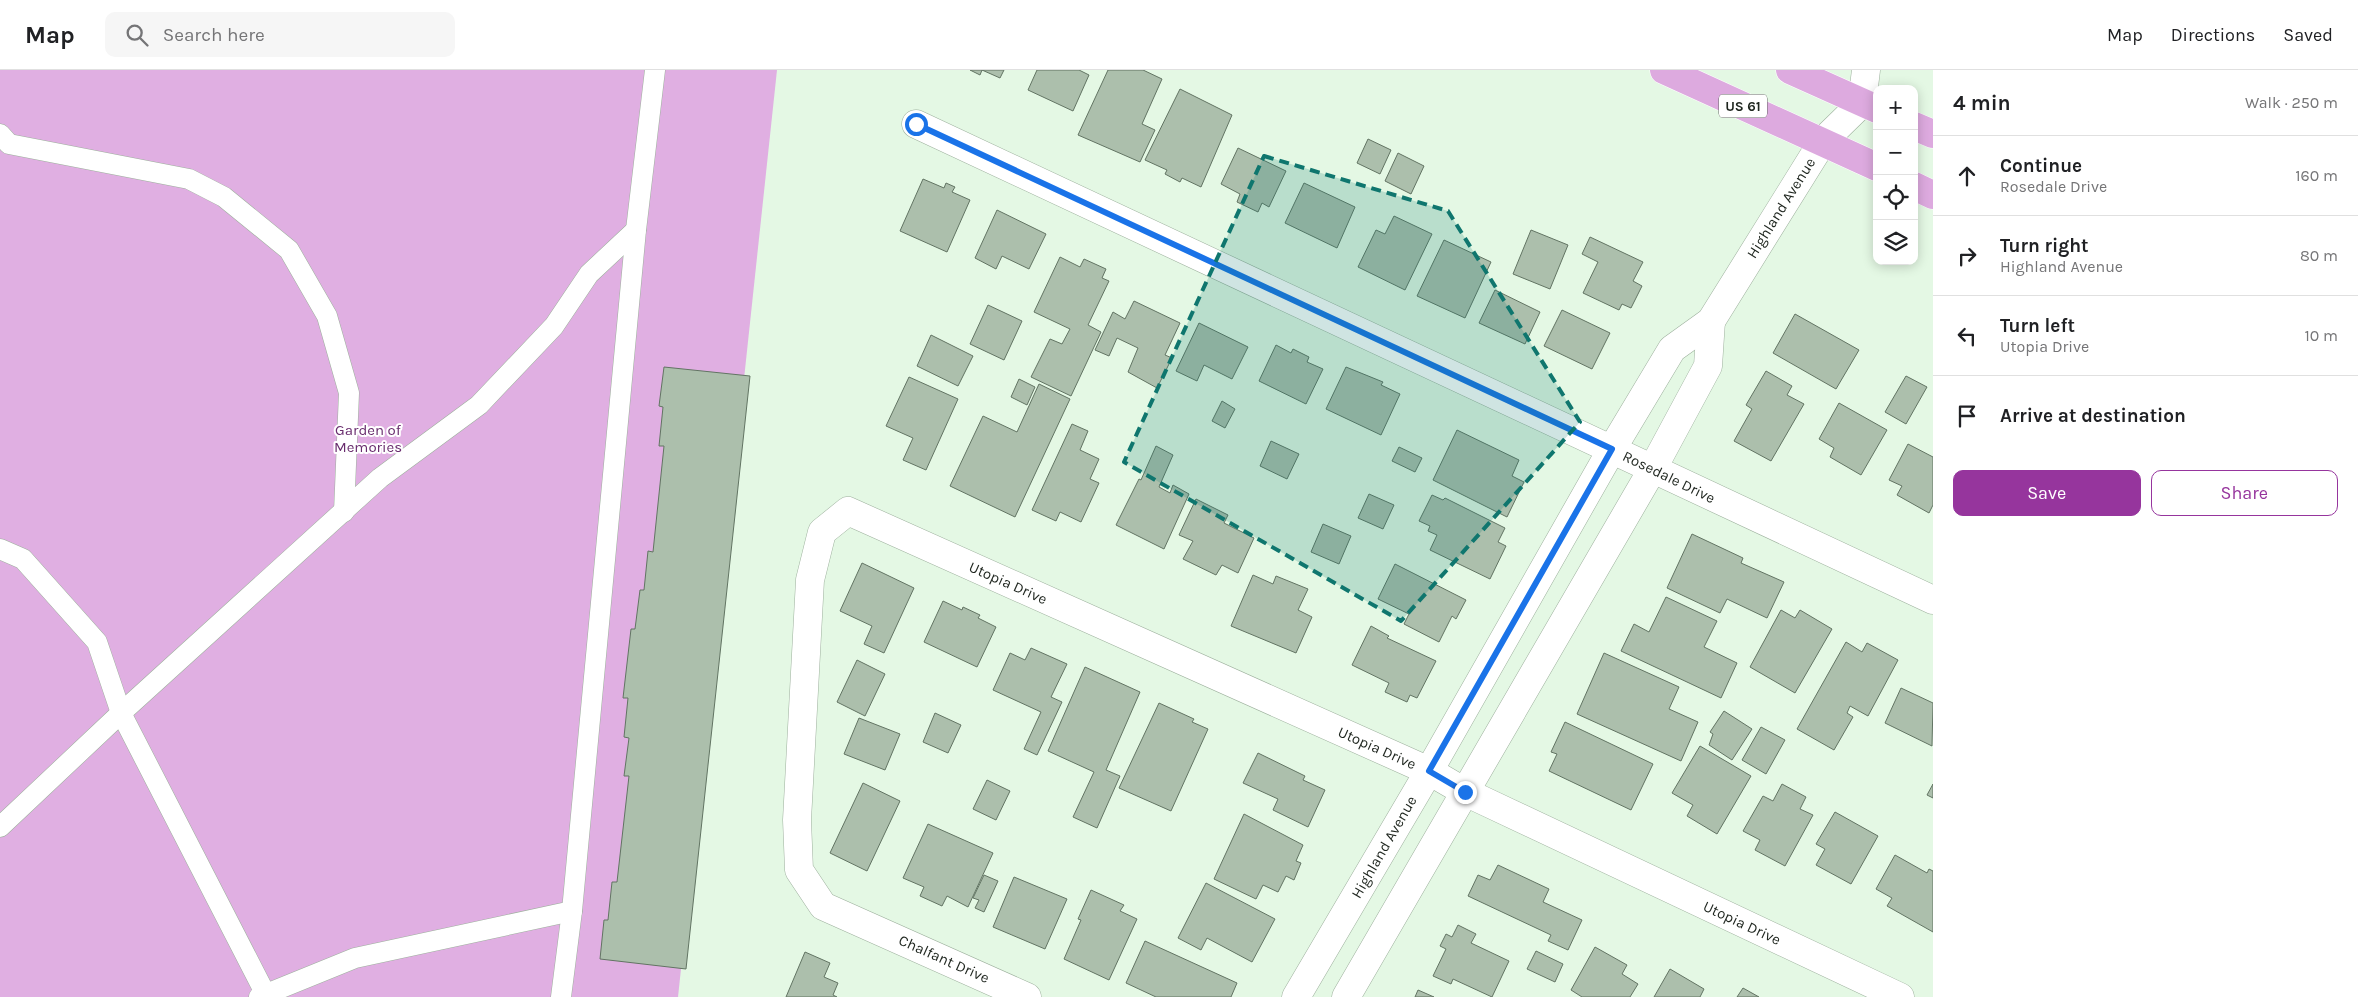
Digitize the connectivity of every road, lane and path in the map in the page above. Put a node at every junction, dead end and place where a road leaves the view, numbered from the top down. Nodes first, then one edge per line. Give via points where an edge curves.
1 (655, 70) edge
2 (1664, 70) edge
3 (1790, 70) edge
4 (1866, 70) edge
5 (1870, 106) edge
6 (916, 124) dead end
7 (1918, 128) edge
8 (0, 134) edge
9 (1933, 134) edge
10 (1823, 141) junction
11 (1873, 166) edge
12 (1918, 188) edge
13 (1933, 195) edge
14 (636, 230) junction
15 (1711, 321) junction
16 (1612, 449) junction
17 (1652, 470) junction
18 (848, 511) joint
19 (344, 512) junction
20 (0, 550) edge
21 (1933, 600) edge
22 (121, 713) junction
23 (1429, 771) junction
24 (1465, 792) junction
25 (0, 827) edge
26 (572, 911) junction
27 (262, 995) edge
28 (561, 997) edge
29 (1027, 997) edge
30 (1296, 997) edge
31 (1346, 997) edge
32 (1900, 997) edge

1 - 14 lane
2 - 10 highway, US 61
3 - 5 highway
4 - 5 street
5 - 10 street, Highland Avenue
6 - 16 street, Rosedale Drive
7 - 9 highway
8 - 19 lane via 9,144 189,179 224,197 289,250 327,316 349,393
10 - 11 highway, US 61
10 - 15 street, Highland Avenue
12 - 13 highway
14 - 19 lane via 588,274 554,326 479,406 380,478
14 - 26 lane
15 - 16 street, Highland Avenue via 1672,349
15 - 17 street, Highland Avenue via 1708,366
16 - 17 street, Rosedale Drive
16 - 23 street, Highland Avenue
17 - 21 street, Rosedale Drive
17 - 24 street, Highland Avenue
18 - 23 street, Utopia Drive
18 - 29 street, Chalfant Drive via 822,532 810,580 798,828 799,870 823,906
19 - 22 lane
20 - 22 lane via 23,558 97,642
22 - 25 lane
22 - 27 lane
23 - 24 street, Utopia Drive
23 - 30 street, Highland Avenue
24 - 31 street, Highland Avenue
24 - 32 street, Utopia Drive
26 - 27 lane via 355,958
26 - 28 lane

